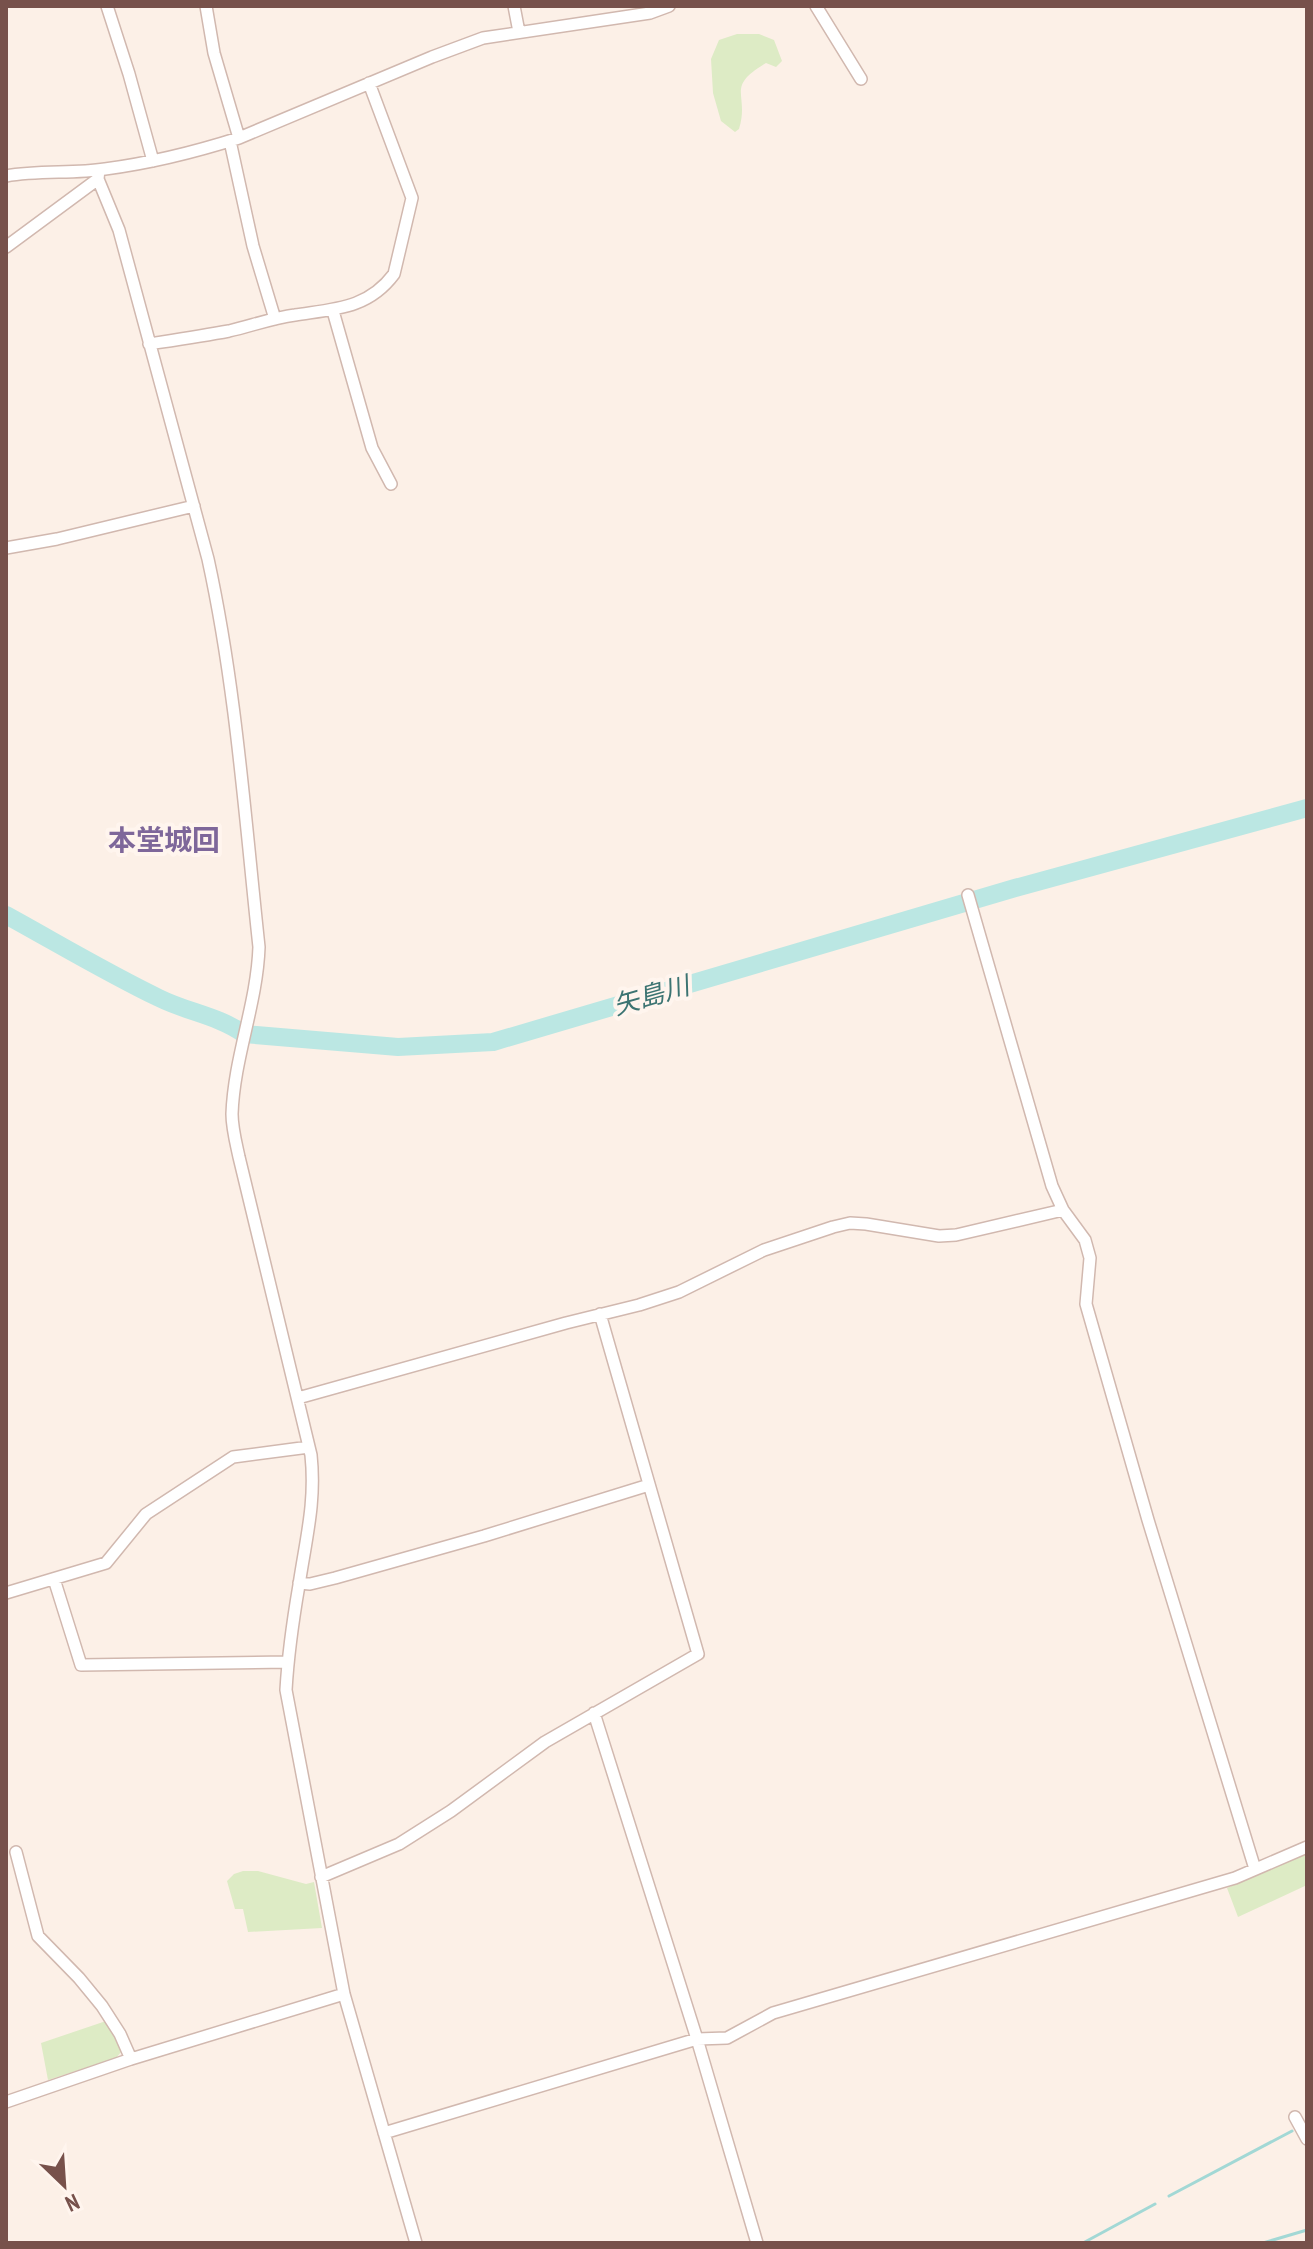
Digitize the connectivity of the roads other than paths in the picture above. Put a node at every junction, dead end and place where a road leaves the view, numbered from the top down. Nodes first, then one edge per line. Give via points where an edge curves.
1 (107, 6) edge
2 (206, 6) edge
3 (514, 6) edge
4 (669, 6) edge
5 (816, 6) edge
6 (519, 32) junction
7 (861, 79) dead end
8 (369, 83) junction
9 (234, 140) junction
10 (153, 161) junction
11 (98, 175) junction
12 (6, 176) edge
13 (6, 247) edge
14 (333, 311) junction
15 (275, 319) junction
16 (149, 344) junction
17 (391, 484) dead end
18 (194, 506) junction
19 (6, 548) edge
20 (968, 895) dead end
21 (1063, 1210) junction
22 (600, 1314) junction
23 (298, 1398) junction
24 (309, 1447) junction
25 (649, 1485) junction
26 (54, 1579) junction
27 (299, 1583) junction
28 (6, 1593) edge
29 (288, 1662) junction
30 (594, 1713) junction
31 (1307, 1847) edge
32 (16, 1852) dead end
33 (1255, 1869) junction
34 (321, 1877) junction
35 (344, 1994) junction
36 (697, 2039) junction
37 (131, 2059) junction
38 (6, 2102) edge
39 (1295, 2117) dead end
40 (1305, 2132) edge
41 (384, 2133) junction
42 (416, 2243) edge
43 (757, 2243) edge

1 - 10 street
2 - 9 street
3 - 6 street
4 - 6 street
5 - 7 street
6 - 8 street via 474,41
8 - 9 street
8 - 14 street via 412,198 394,274 376,293
9 - 10 street
9 - 15 street via 253,246
10 - 11 street
11 - 12 street
11 - 13 street
11 - 16 street via 119,230
14 - 15 street
14 - 17 street via 372,448
15 - 16 street
16 - 18 street
18 - 19 street
18 - 23 street via 220,611 259,947 232,1116
20 - 21 street
21 - 22 street via 956,1235 850,1223 764,1250 679,1292
21 - 33 street via 1085,1240 1090,1277 1086,1304
22 - 23 street
22 - 25 street
23 - 24 street
24 - 26 street via 233,1457 146,1514 106,1563
24 - 27 street via 312,1514
25 - 27 street via 335,1578
25 - 30 street via 698,1654
26 - 28 street
26 - 29 street via 81,1665
27 - 29 street
29 - 34 street via 286,1690
30 - 34 street via 399,1844
30 - 36 street
31 - 33 street
32 - 37 street via 38,1936 102,2006
33 - 36 street via 773,2013 727,2038
34 - 35 street
35 - 37 street
35 - 41 street
36 - 41 street
36 - 43 street
37 - 38 street
39 - 40 street
41 - 42 street

